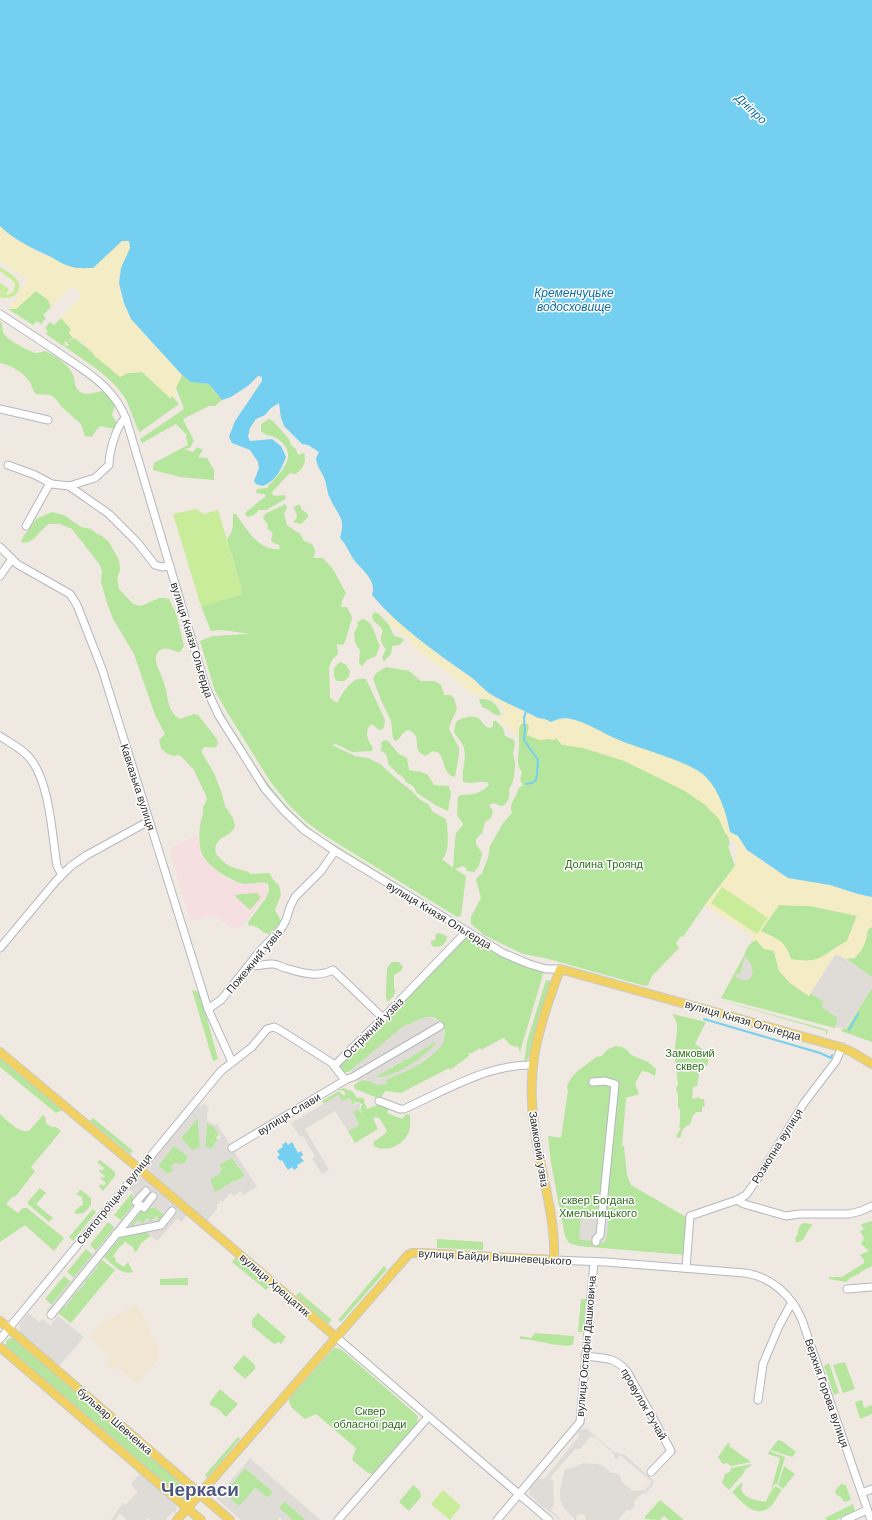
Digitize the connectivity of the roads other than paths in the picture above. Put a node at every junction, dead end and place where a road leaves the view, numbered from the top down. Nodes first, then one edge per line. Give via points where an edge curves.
1 (0, 314) edge
2 (0, 409) edge
3 (126, 418) junction
4 (48, 420) dead end
5 (8, 466) dead end
6 (50, 484) junction
7 (69, 486) junction
8 (26, 526) dead end
9 (0, 547) edge
10 (12, 559) junction
11 (170, 566) junction
12 (0, 576) edge
13 (0, 736) edge
14 (149, 821) junction
15 (335, 851) junction
16 (62, 875) junction
17 (466, 932) junction
18 (0, 948) edge
19 (249, 965) junction
20 (560, 969) junction
21 (208, 1009) junction
22 (383, 1018) junction
23 (440, 1026) dead end
24 (842, 1047) junction
25 (0, 1052) edge
26 (232, 1062) junction
27 (872, 1064) edge
28 (533, 1065) junction
29 (334, 1066) junction
30 (345, 1080) junction
31 (593, 1082) dead end
32 (379, 1101) dead end
33 (232, 1148) dead end
34 (140, 1168) junction
35 (146, 1191) dead end
36 (153, 1196) dead end
37 (737, 1200) junction
38 (140, 1205) junction
39 (872, 1206) edge
40 (172, 1211) dead end
41 (116, 1234) junction
42 (595, 1245) dead end
43 (554, 1260) junction
44 (594, 1262) junction
45 (686, 1268) junction
46 (764, 1278) joint
47 (872, 1287) edge
48 (847, 1290) dead end
49 (792, 1302) junction
50 (51, 1315) dead end
51 (0, 1321) edge
52 (9, 1328) junction
53 (336, 1337) junction
54 (0, 1339) edge
55 (0, 1347) edge
56 (585, 1356) junction
57 (758, 1400) dead end
58 (428, 1416) junction
59 (651, 1472) dead end
60 (872, 1489) edge
61 (862, 1493) junction
62 (200, 1494) junction
63 (519, 1494) junction
64 (187, 1509) junction
65 (867, 1510) junction
66 (178, 1520) edge
67 (200, 1520) edge
68 (230, 1520) edge
69 (338, 1520) edge
70 (497, 1520) edge
71 (549, 1520) edge
72 (845, 1520) edge
73 (871, 1520) edge

1 - 3 street, вулиця Князя Ольгерда via 96,378 117,400
2 - 4 street
3 - 7 street via 114,440 109,466 95,478
3 - 11 street, вулиця Князя Ольгерда
5 - 6 street via 35,475
6 - 7 street
6 - 8 street
7 - 11 street via 109,514 139,544 155,565
9 - 10 street, Кавказька вулиця
10 - 12 street
10 - 14 street, Кавказька вулиця via 66,592 76,601 99,661
11 - 15 street, вулиця Князя Ольгерда via 203,681 219,716 276,803 304,830
13 - 16 street via 30,758 37,770 49,807 56,863
14 - 16 street via 82,858
14 - 21 street, Кавказька вулиця
15 - 17 street, вулиця Князя Ольгерда
15 - 19 street, Пожежний узвіз via 324,868 295,897 284,926
16 - 18 street
17 - 20 street, вулиця Князя Ольгерда via 519,961
17 - 22 street, Остріжний узвіз
19 - 21 street, Пожежний узвіз via 221,1000
19 - 22 street via 275,964 317,975 333,970
20 - 24 main road, вулиця Князя Ольгерда
20 - 28 main road, Замковий узвіз
21 - 26 street, Кавказька вулиця
22 - 29 street, Остріжний узвіз
23 - 30 street, вулиця Слави
24 - 27 main road, вулиця Князя Ольгерда
24 - 37 street, Розкопна вулиця via 836,1060 804,1102 753,1186
25 - 34 main road, вулиця Хрещатик
26 - 29 street, Остріжний узвіз via 252,1047 267,1029 274,1027
26 - 34 street, Святотроїцька вулиця via 221,1071
28 - 32 street via 502,1068 484,1073 404,1109
28 - 43 main road, Замковий узвіз via 533,1122 552,1228
29 - 30 street
30 - 33 street, вулиця Слави
31 - 42 street via 605,1081 615,1084 600,1235
34 - 52 street, Святотроїцька вулиця
34 - 53 main road, вулиця Хрещатик
35 - 38 street, Святотроїцька вулиця via 136,1202
36 - 38 street, Святотроїцька вулиця via 144,1208
37 - 39 street via 786,1216 849,1214
37 - 45 street, Розкопна вулиця via 690,1216
38 - 41 street, Святотроїцька вулиця
40 - 41 street via 161,1225
41 - 50 street, Святотроїцька вулиця
43 - 44 street, вулиця Байди Вишневецького
43 - 53 main road, вулиця Байди Вишневецького via 410,1254
44 - 45 street, вулиця Байди Вишневецького
44 - 56 street, вулиця Остафія Дашковича
45 - 46 street, вулиця Байди Вишневецького via 745,1273
46 - 49 street, Верхня Горова вулиця via 782,1290
47 - 48 street
49 - 57 street via 763,1364
49 - 61 street, Верхня Горова вулиця via 802,1320
51 - 52 main road, бульвар Шевченка
52 - 54 street, Святотроїцька вулиця
52 - 62 main road, бульвар Шевченка
53 - 58 street, вулиця Хрещатик
53 - 62 main road, вулиця Байди Вишневецького
55 - 64 main road, бульвар Шевченка
56 - 59 street, провулок Ручай via 614,1360 628,1373 671,1451
56 - 63 street, вулиця Остафія Дашковича via 580,1422
58 - 63 street, вулиця Хрещатик
58 - 69 street
60 - 61 street
61 - 65 street, Верхня Горова вулиця
62 - 64 main road, вулиця Байди Вишневецького
62 - 68 main road, бульвар Шевченка
63 - 70 street, вулиця Остафія Дашковича
63 - 71 street, вулиця Хрещатик
64 - 66 main road, вулиця Байди Вишневецького
64 - 67 main road, бульвар Шевченка
65 - 72 street
65 - 73 street, Верхня Горова вулиця

